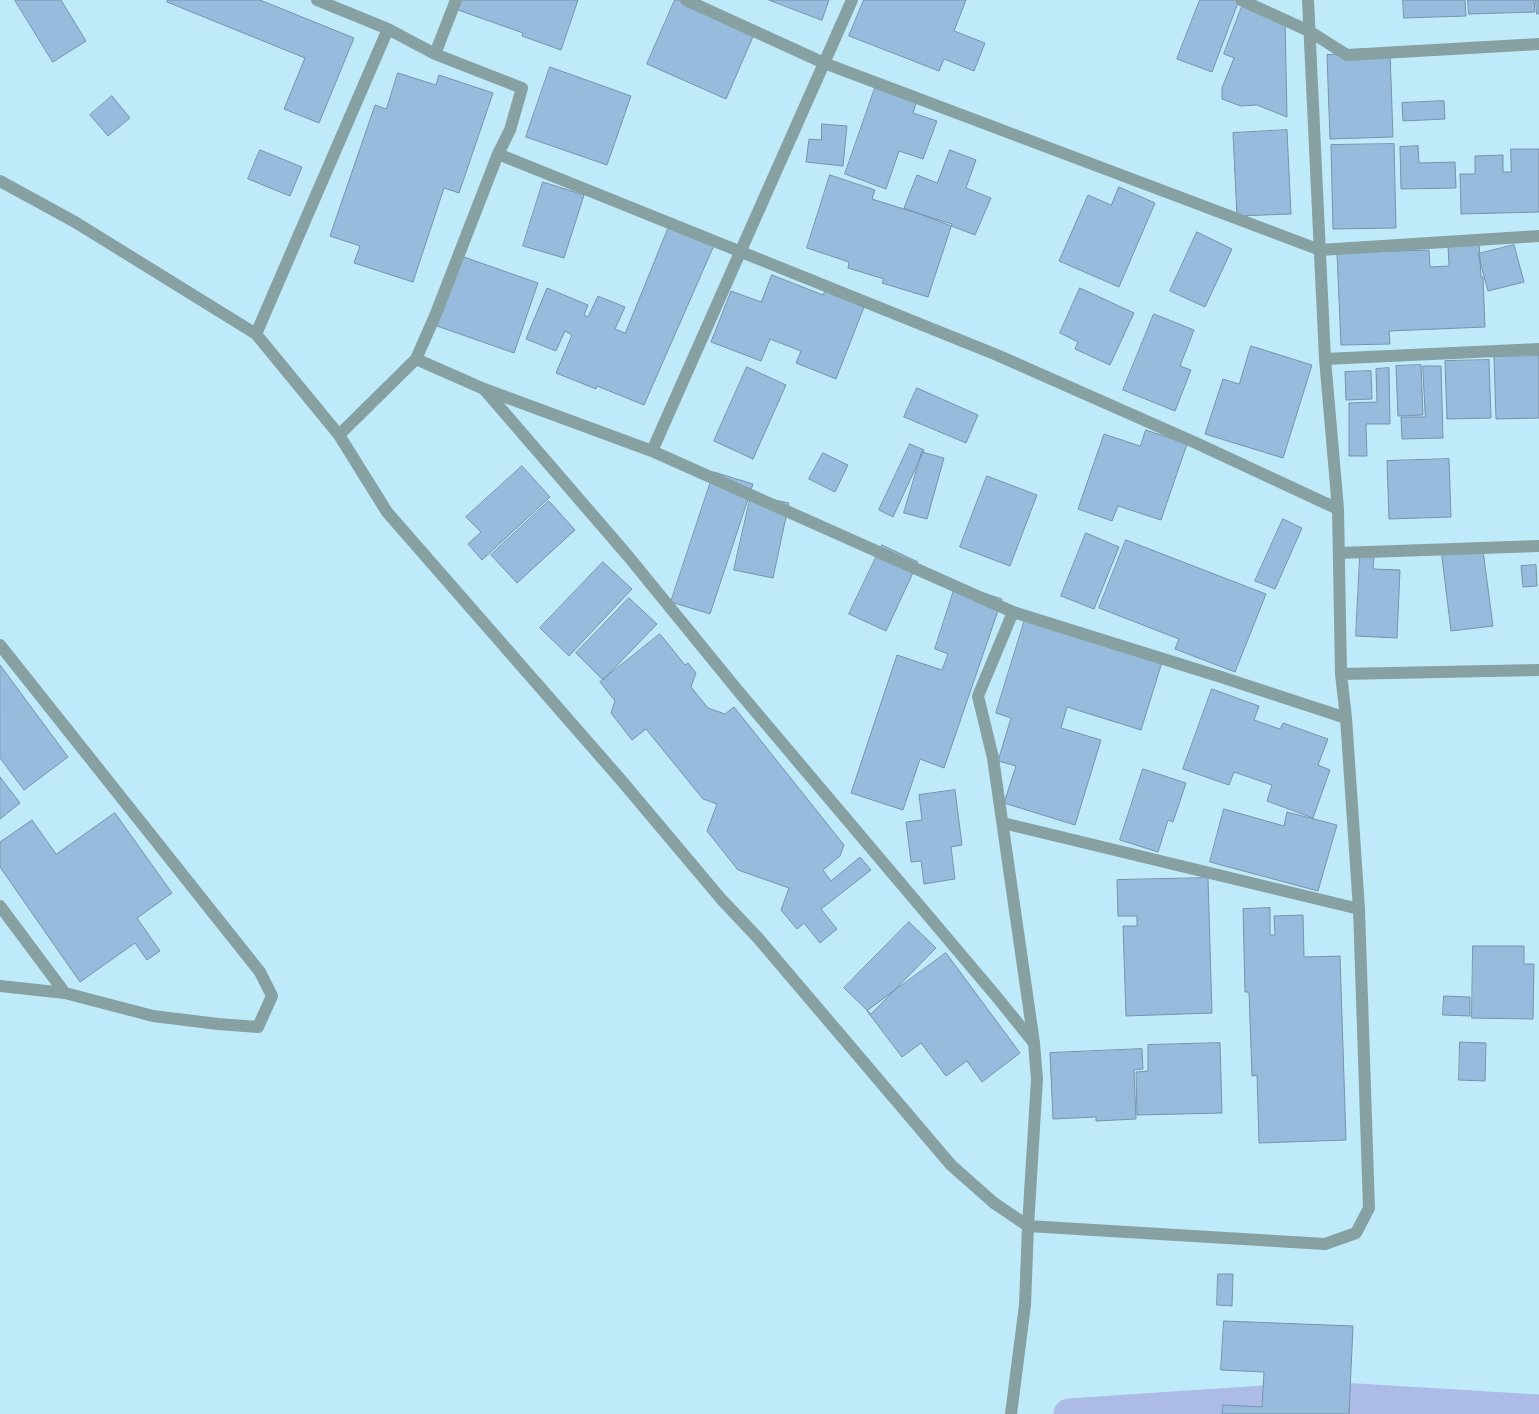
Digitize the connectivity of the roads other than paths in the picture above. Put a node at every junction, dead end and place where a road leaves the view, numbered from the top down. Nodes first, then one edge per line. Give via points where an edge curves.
1 (317, 0) edge
2 (456, 0) edge
3 (686, 0) edge
4 (852, 0) edge
5 (1241, 0) edge
6 (1308, 0) edge
7 (388, 29) junction
8 (1309, 31) junction
9 (1539, 44) edge
10 (435, 54) junction
11 (824, 64) junction
12 (498, 154) junction
13 (0, 181) edge
14 (1539, 236) edge
15 (1320, 250) junction
16 (742, 251) junction
17 (256, 334) junction
18 (1539, 349) edge
19 (416, 359) junction
20 (1325, 359) junction
21 (484, 389) junction
22 (339, 435) junction
23 (652, 451) junction
24 (1338, 509) junction
25 (1539, 546) edge
26 (1339, 553) junction
27 (1013, 612) junction
28 (0, 645) edge
29 (1539, 670) edge
30 (1341, 674) junction
31 (1346, 718) junction
32 (1003, 823) junction
33 (0, 906) edge
34 (1359, 910) junction
35 (0, 986) edge
36 (65, 993) junction
37 (1034, 1043) junction
38 (1028, 1226) junction
39 (1011, 1414) edge

1 - 7 street
2 - 10 street
3 - 11 street
4 - 11 street
5 - 8 street
6 - 8 street
7 - 10 street
7 - 17 street
8 - 9 street via 1347,55
8 - 15 street
10 - 12 street via 522,88 510,130
11 - 15 street
11 - 16 street
12 - 16 street
12 - 19 street
13 - 17 street via 75,222
14 - 15 street
15 - 20 street
16 - 23 street
16 - 24 street via 997,355
17 - 22 street
18 - 20 street
19 - 21 street
19 - 22 street
20 - 24 street
21 - 23 street
21 - 37 street via 628,556
22 - 38 street via 387,512 951,1165 994,1203
23 - 27 street
24 - 26 street
25 - 26 street
26 - 30 street
27 - 31 street
27 - 32 street via 978,696 993,758
28 - 36 street via 260,972 272,996 258,1027 153,1016
29 - 30 street
30 - 31 street
31 - 34 street
32 - 34 street
32 - 37 street
33 - 36 street
34 - 38 street via 1369,1208 1356,1233 1325,1244
35 - 36 street
37 - 38 street via 1038,1079
38 - 39 street via 1025,1305

